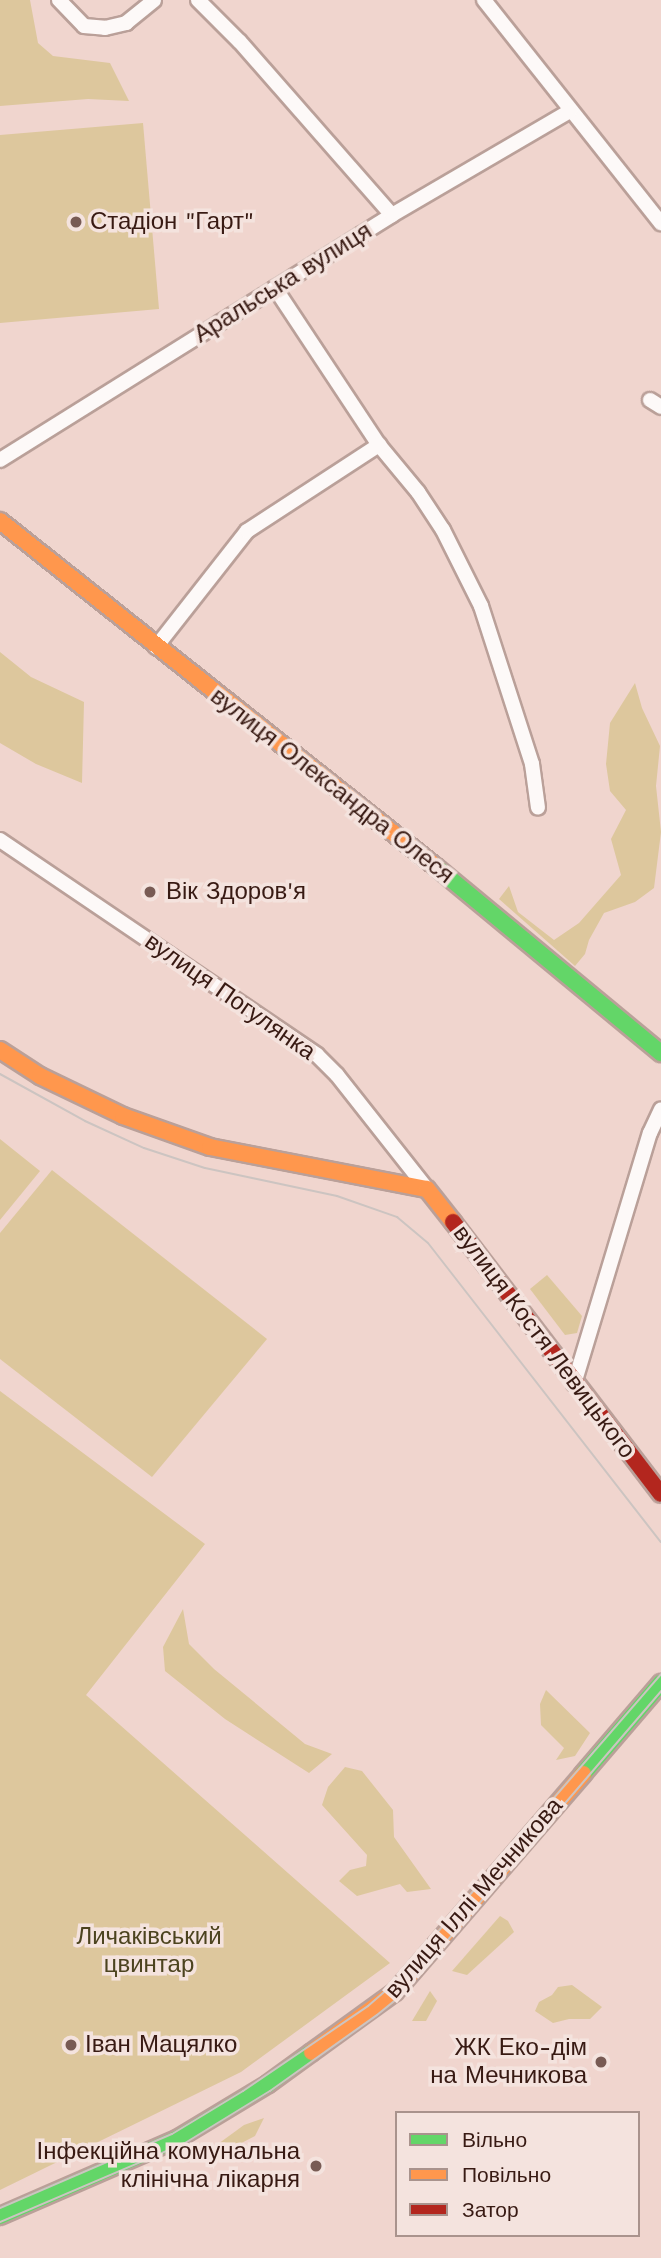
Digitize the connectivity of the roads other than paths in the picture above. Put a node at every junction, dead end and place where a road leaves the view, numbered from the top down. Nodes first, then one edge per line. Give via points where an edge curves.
1 (59, 0) edge
2 (154, 0) edge
3 (198, 0) edge
4 (484, 0) edge
5 (570, 111) junction
6 (392, 215) junction
7 (661, 223) edge
8 (275, 288) junction
9 (379, 444) junction
10 (0, 460) edge
11 (0, 521) edge
12 (156, 647) junction
13 (538, 808) dead end
14 (0, 840) edge
15 (0, 1050) edge
16 (661, 1054) edge
17 (661, 1109) edge
18 (427, 1189) junction
19 (573, 1384) junction
20 (661, 1494) edge
21 (661, 1683) edge
22 (0, 2216) edge

1 - 2 street via 84,26 105,28 127,23
3 - 6 street
4 - 5 street
5 - 6 street, Аральська вулиця
5 - 7 street
6 - 8 street, Аральська вулиця
8 - 9 street
8 - 10 street, Аральська вулиця
9 - 12 street via 247,531
9 - 13 street via 443,530 481,606 531,764
11 - 12 street, вулиця Олександра Олеся
12 - 16 street, вулиця Олександра Олеся via 450,879
14 - 18 street, вулиця Погулянка via 317,1055
15 - 18 street via 40,1076 123,1116 210,1147
17 - 19 street
18 - 19 street, вулиця Костя Левицького
19 - 20 street, вулиця Костя Левицького
21 - 22 street, вулиця Іллі Мечникова via 395,1992 268,2084 177,2139

